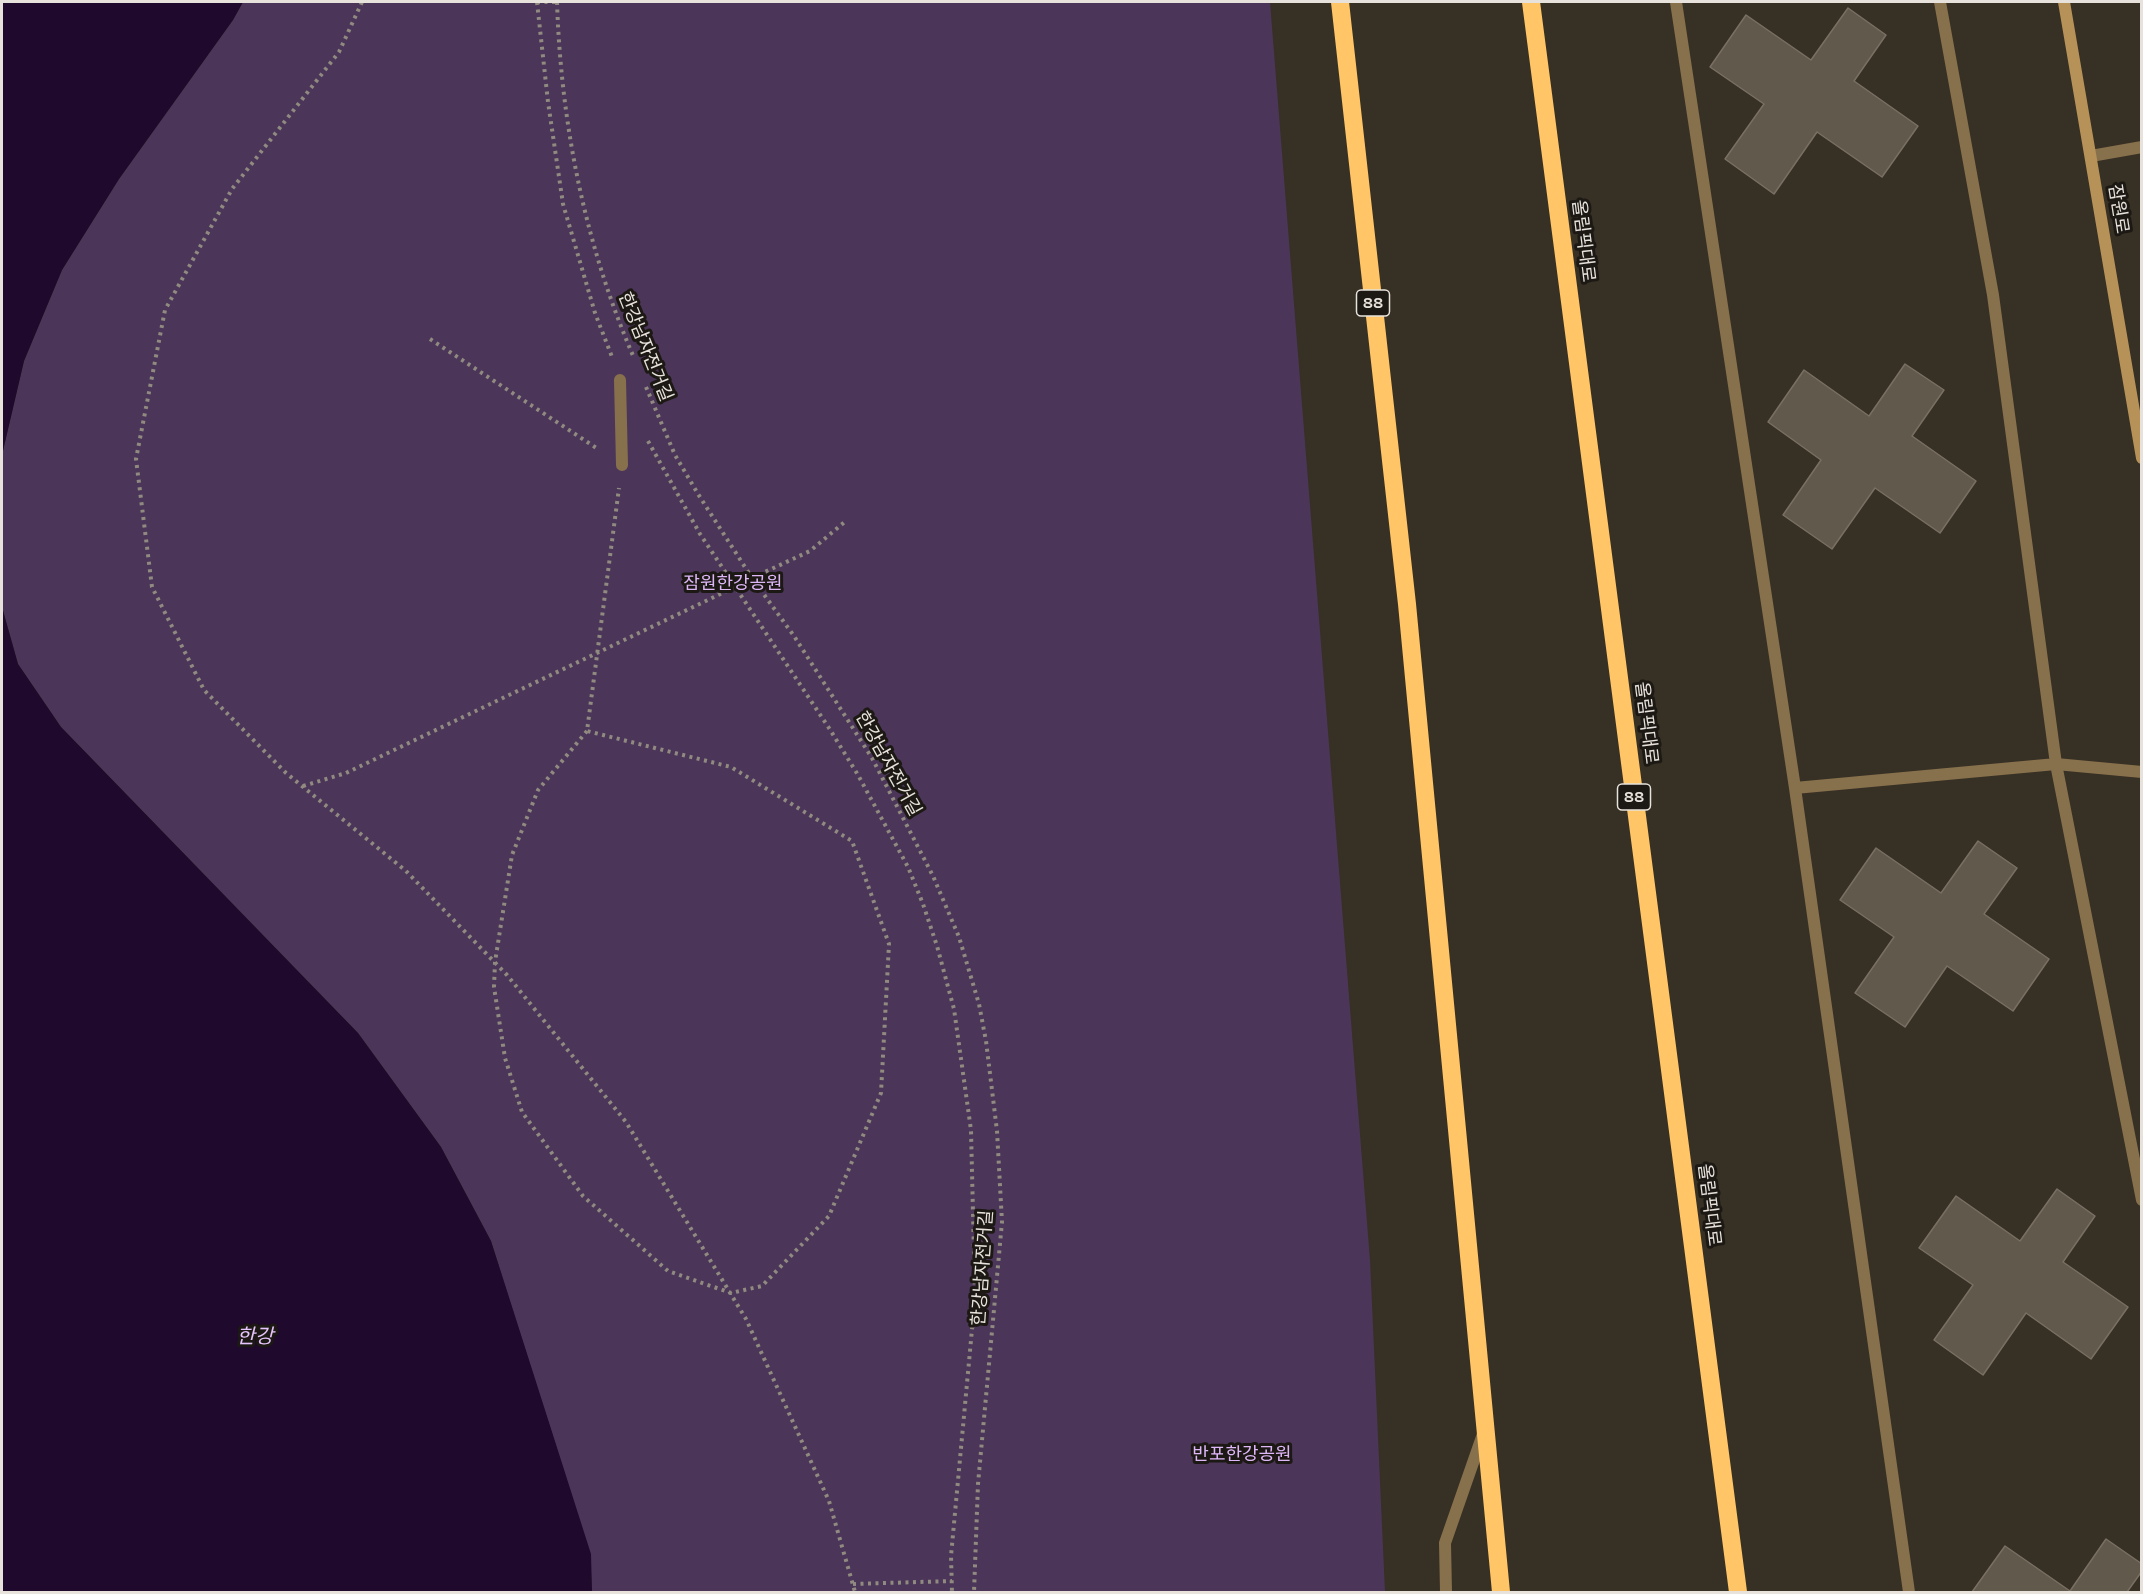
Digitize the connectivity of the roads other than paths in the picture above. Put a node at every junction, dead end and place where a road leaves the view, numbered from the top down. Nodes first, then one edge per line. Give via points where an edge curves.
1 (1340, 2) edge
2 (1531, 2) edge
3 (1676, 2) edge
4 (1940, 2) edge
5 (2064, 2) edge
6 (2142, 147) edge
7 (2091, 156) junction
8 (620, 380) road end
9 (2142, 458) edge
10 (622, 465) road end
11 (2056, 764) junction
12 (2142, 772) edge
13 (1795, 788) junction
14 (2142, 1200) edge
15 (1485, 1427) junction
16 (1446, 1593) edge
17 (1501, 1593) edge
18 (1738, 1593) edge
19 (1909, 1593) edge

1 - 15 highway, 88 via 1407,604
2 - 18 highway, 올림픽대로 / 88
3 - 13 street
4 - 11 street via 1993,295
5 - 7 main road, 잠원로
6 - 7 street
7 - 9 main road, 잠원로
8 - 10 street
11 - 12 street
11 - 13 street
11 - 14 street
13 - 19 street
15 - 16 street via 1445,1543
15 - 17 highway, 88

